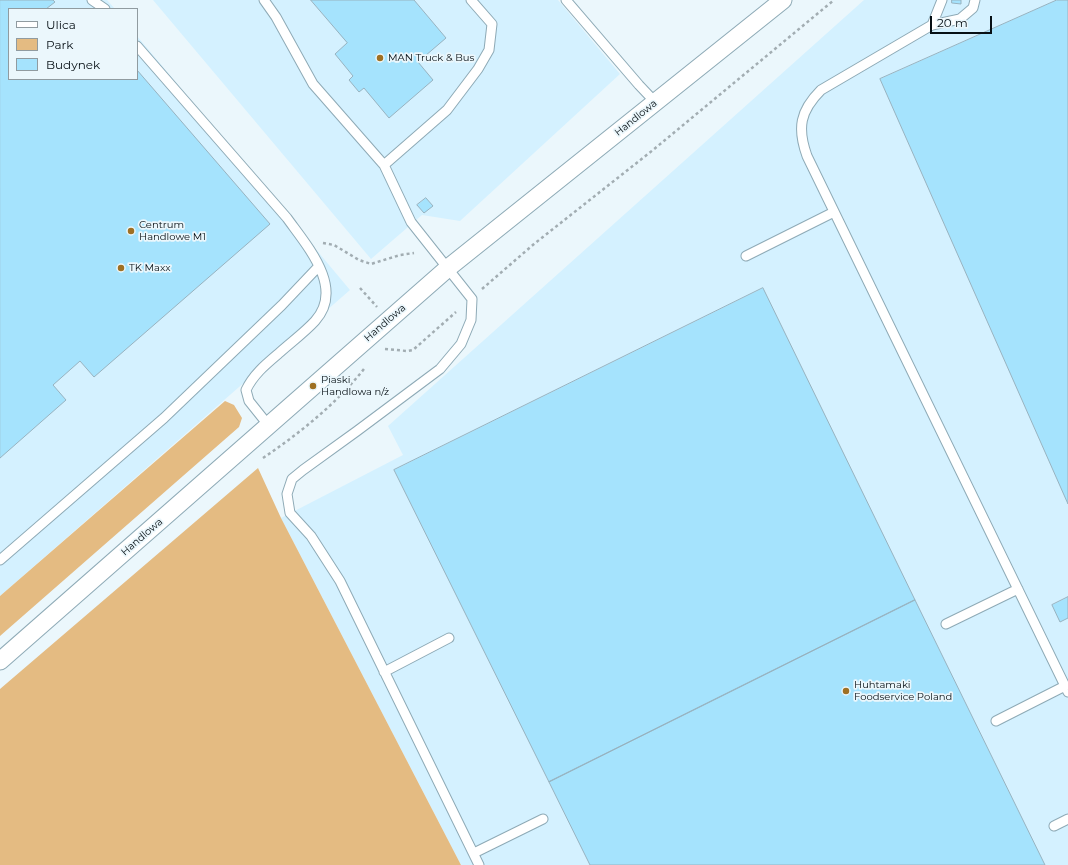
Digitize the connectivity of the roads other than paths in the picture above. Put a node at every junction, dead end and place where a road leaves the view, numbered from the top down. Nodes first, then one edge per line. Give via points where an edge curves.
1 (92, 0) edge
2 (264, 0) edge
3 (471, 0) edge
4 (566, 0) edge
5 (783, 0) edge
6 (942, 0) edge
7 (975, 0) edge
8 (104, 8) edge
9 (932, 25) junction
10 (138, 47) edge
11 (656, 103) junction
12 (384, 165) junction
13 (834, 212) junction
14 (746, 256) dead end
15 (318, 266) junction
16 (448, 268) junction
17 (269, 426) junction
18 (0, 560) edge
19 (1018, 589) junction
20 (946, 624) dead end
21 (449, 638) dead end
22 (0, 661) edge
23 (384, 672) junction
24 (1067, 689) edge
25 (996, 721) dead end
26 (543, 819) dead end
27 (1068, 819) edge
28 (1054, 826) dead end
29 (474, 853) junction
30 (479, 865) edge

1 - 8 lane
2 - 12 lane via 313,84
3 - 12 lane via 492,24 489,50 447,110
4 - 11 lane
5 - 11 street, Handlowa
6 - 9 lane
7 - 9 lane via 973,8 960,19
9 - 13 lane via 821,90 810,102 803,117 800,139
10 - 15 lane via 287,218
11 - 16 street, Handlowa
12 - 16 lane via 411,222
13 - 14 lane
13 - 19 lane
15 - 17 lane via 326,282 327,294 320,314 255,375 246,390 249,401
15 - 18 lane via 282,305 164,418
16 - 17 street, Handlowa
16 - 23 lane via 472,299 471,320 461,344 440,369 302,470 292,479 287,494 290,513 311,536 340,581
17 - 22 street, Handlowa
19 - 20 lane
19 - 24 lane
21 - 23 lane
23 - 29 lane
24 - 25 lane
26 - 29 lane
27 - 28 lane
29 - 30 lane

